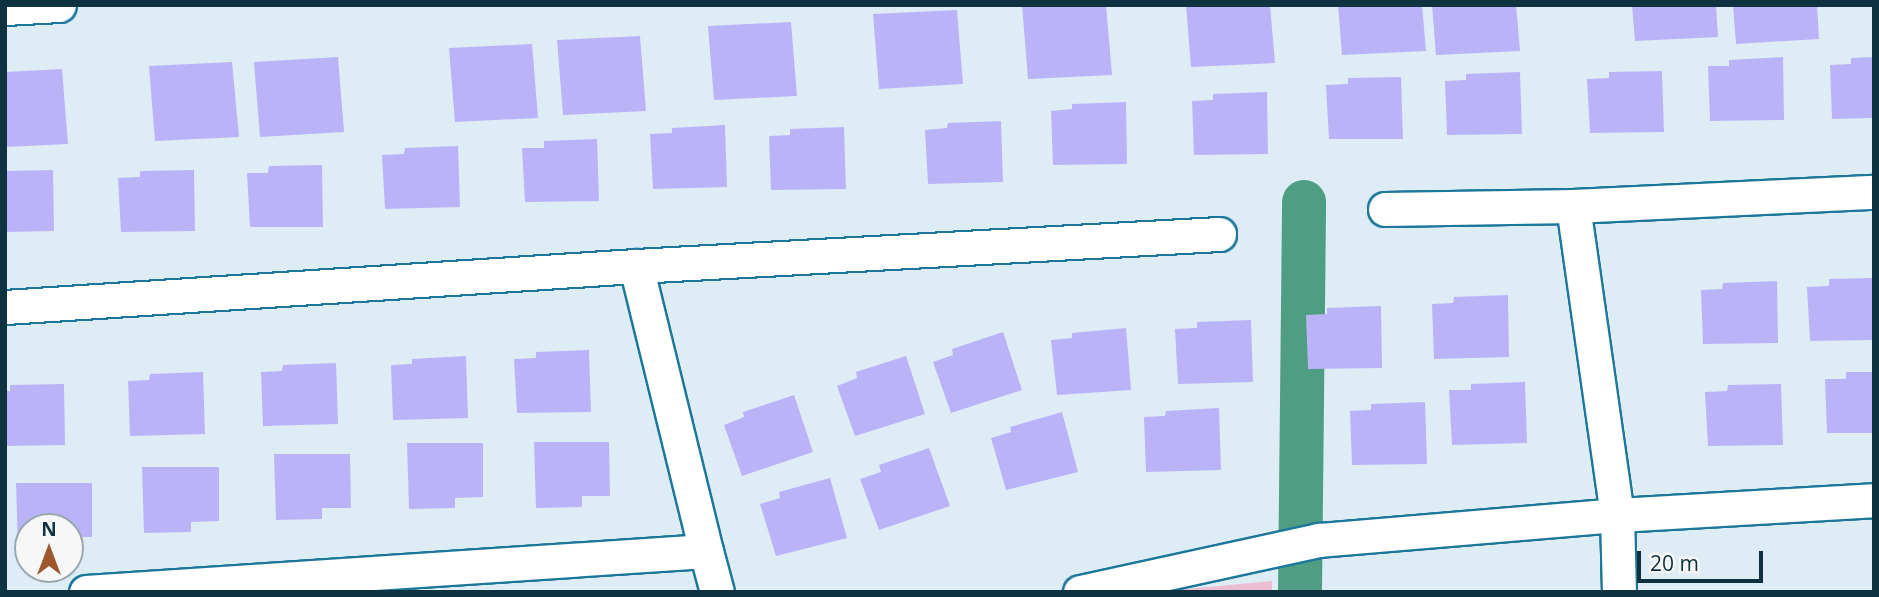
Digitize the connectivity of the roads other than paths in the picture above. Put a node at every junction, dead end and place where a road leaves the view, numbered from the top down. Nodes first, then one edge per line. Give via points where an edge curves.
1 (59, 5) edge
2 (5, 8) edge
3 (1874, 192) edge
4 (1573, 206) junction
5 (1385, 209) dead end
6 (1219, 234) dead end
7 (636, 265) junction
8 (5, 307) edge
9 (1874, 500) edge
10 (1617, 515) junction
11 (706, 551) junction
12 (86, 592) edge
13 (717, 592) edge
14 (1080, 592) edge
15 (1619, 592) edge

1 - 2 street
3 - 4 street
4 - 5 street
4 - 10 street
6 - 7 street
7 - 8 street
7 - 11 street
9 - 10 street
10 - 14 street via 1319,540
10 - 15 street
11 - 12 street
11 - 13 street

